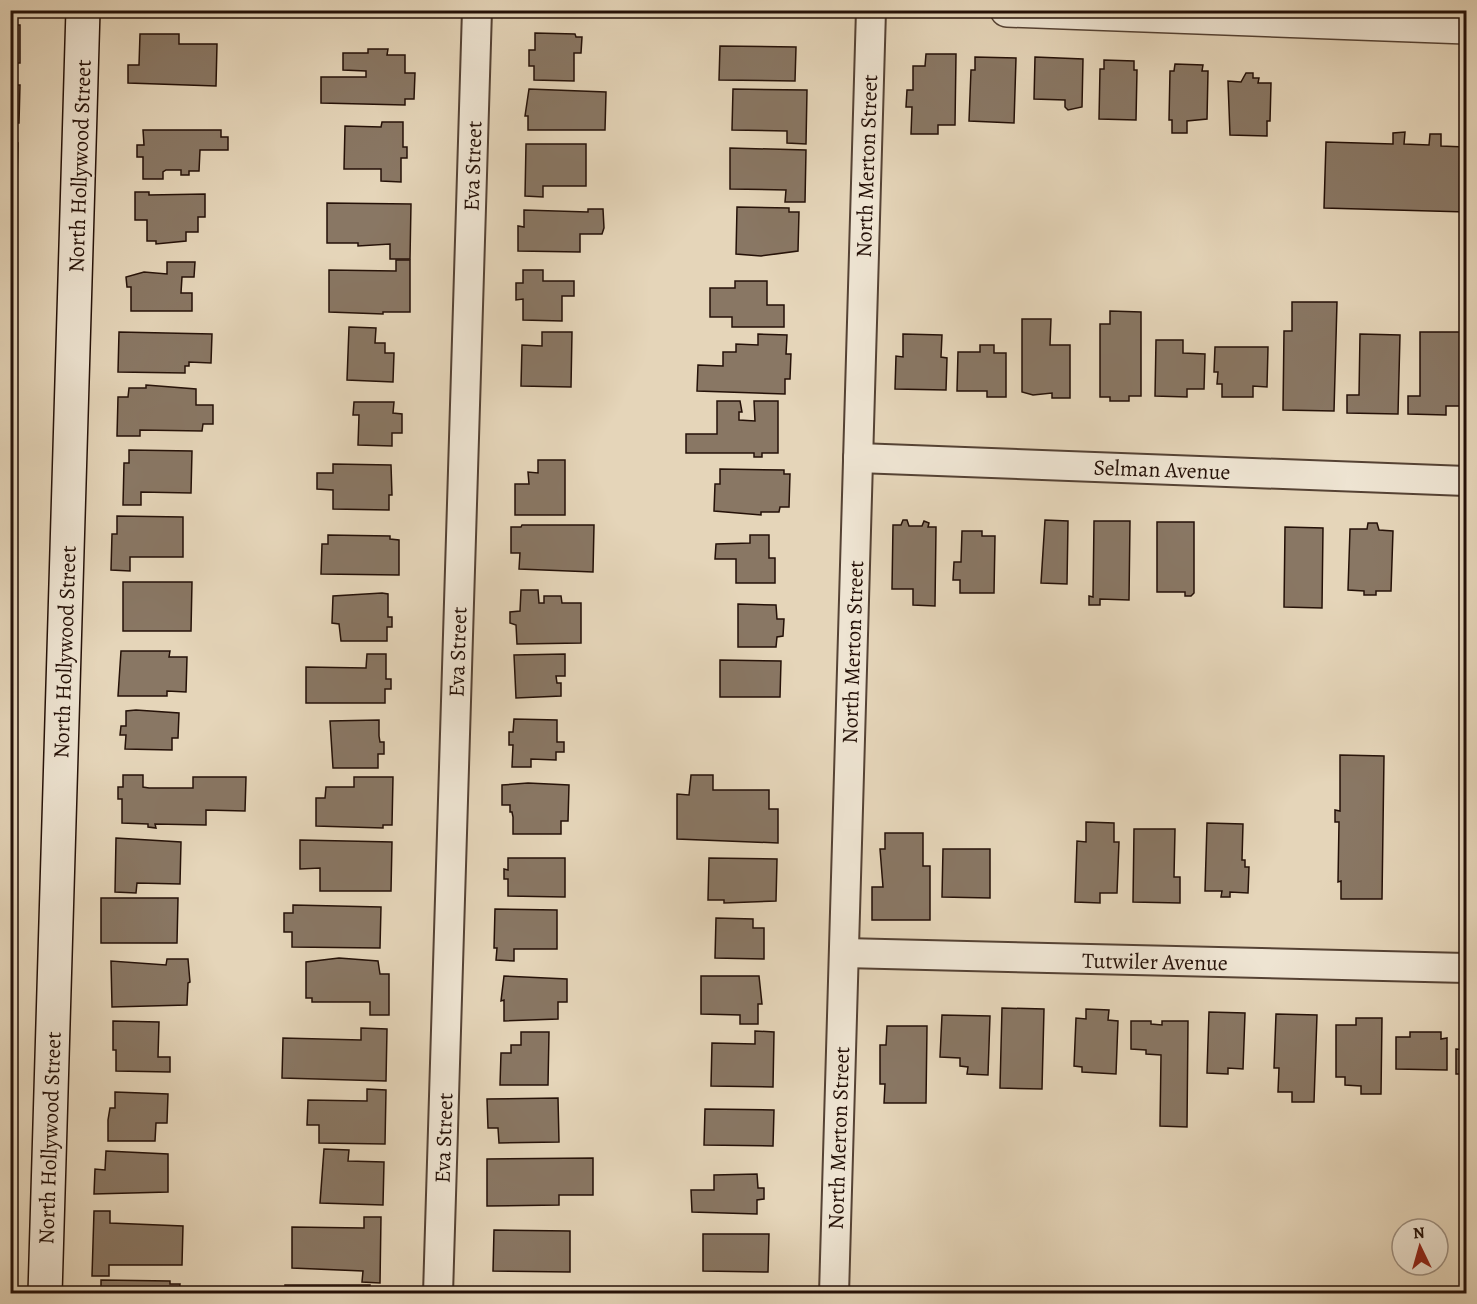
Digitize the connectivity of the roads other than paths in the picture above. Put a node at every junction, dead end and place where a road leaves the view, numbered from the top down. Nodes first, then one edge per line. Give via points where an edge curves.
1 (83, 10) edge
2 (477, 10) edge
3 (871, 10) edge
4 (1007, 10) edge
5 (1467, 27) edge
6 (858, 458) junction
7 (1467, 481) edge
8 (844, 953) junction
9 (1467, 968) edge
10 (45, 1293) edge
11 (438, 1293) edge
12 (834, 1293) edge

1 - 10 main road, North Hollywood Street
2 - 11 street, Eva Street
3 - 6 street, North Merton Street
4 - 5 main road
6 - 7 street, Selman Avenue
6 - 8 street, North Merton Street
8 - 9 street, Tutwiler Avenue
8 - 12 street, North Merton Street

